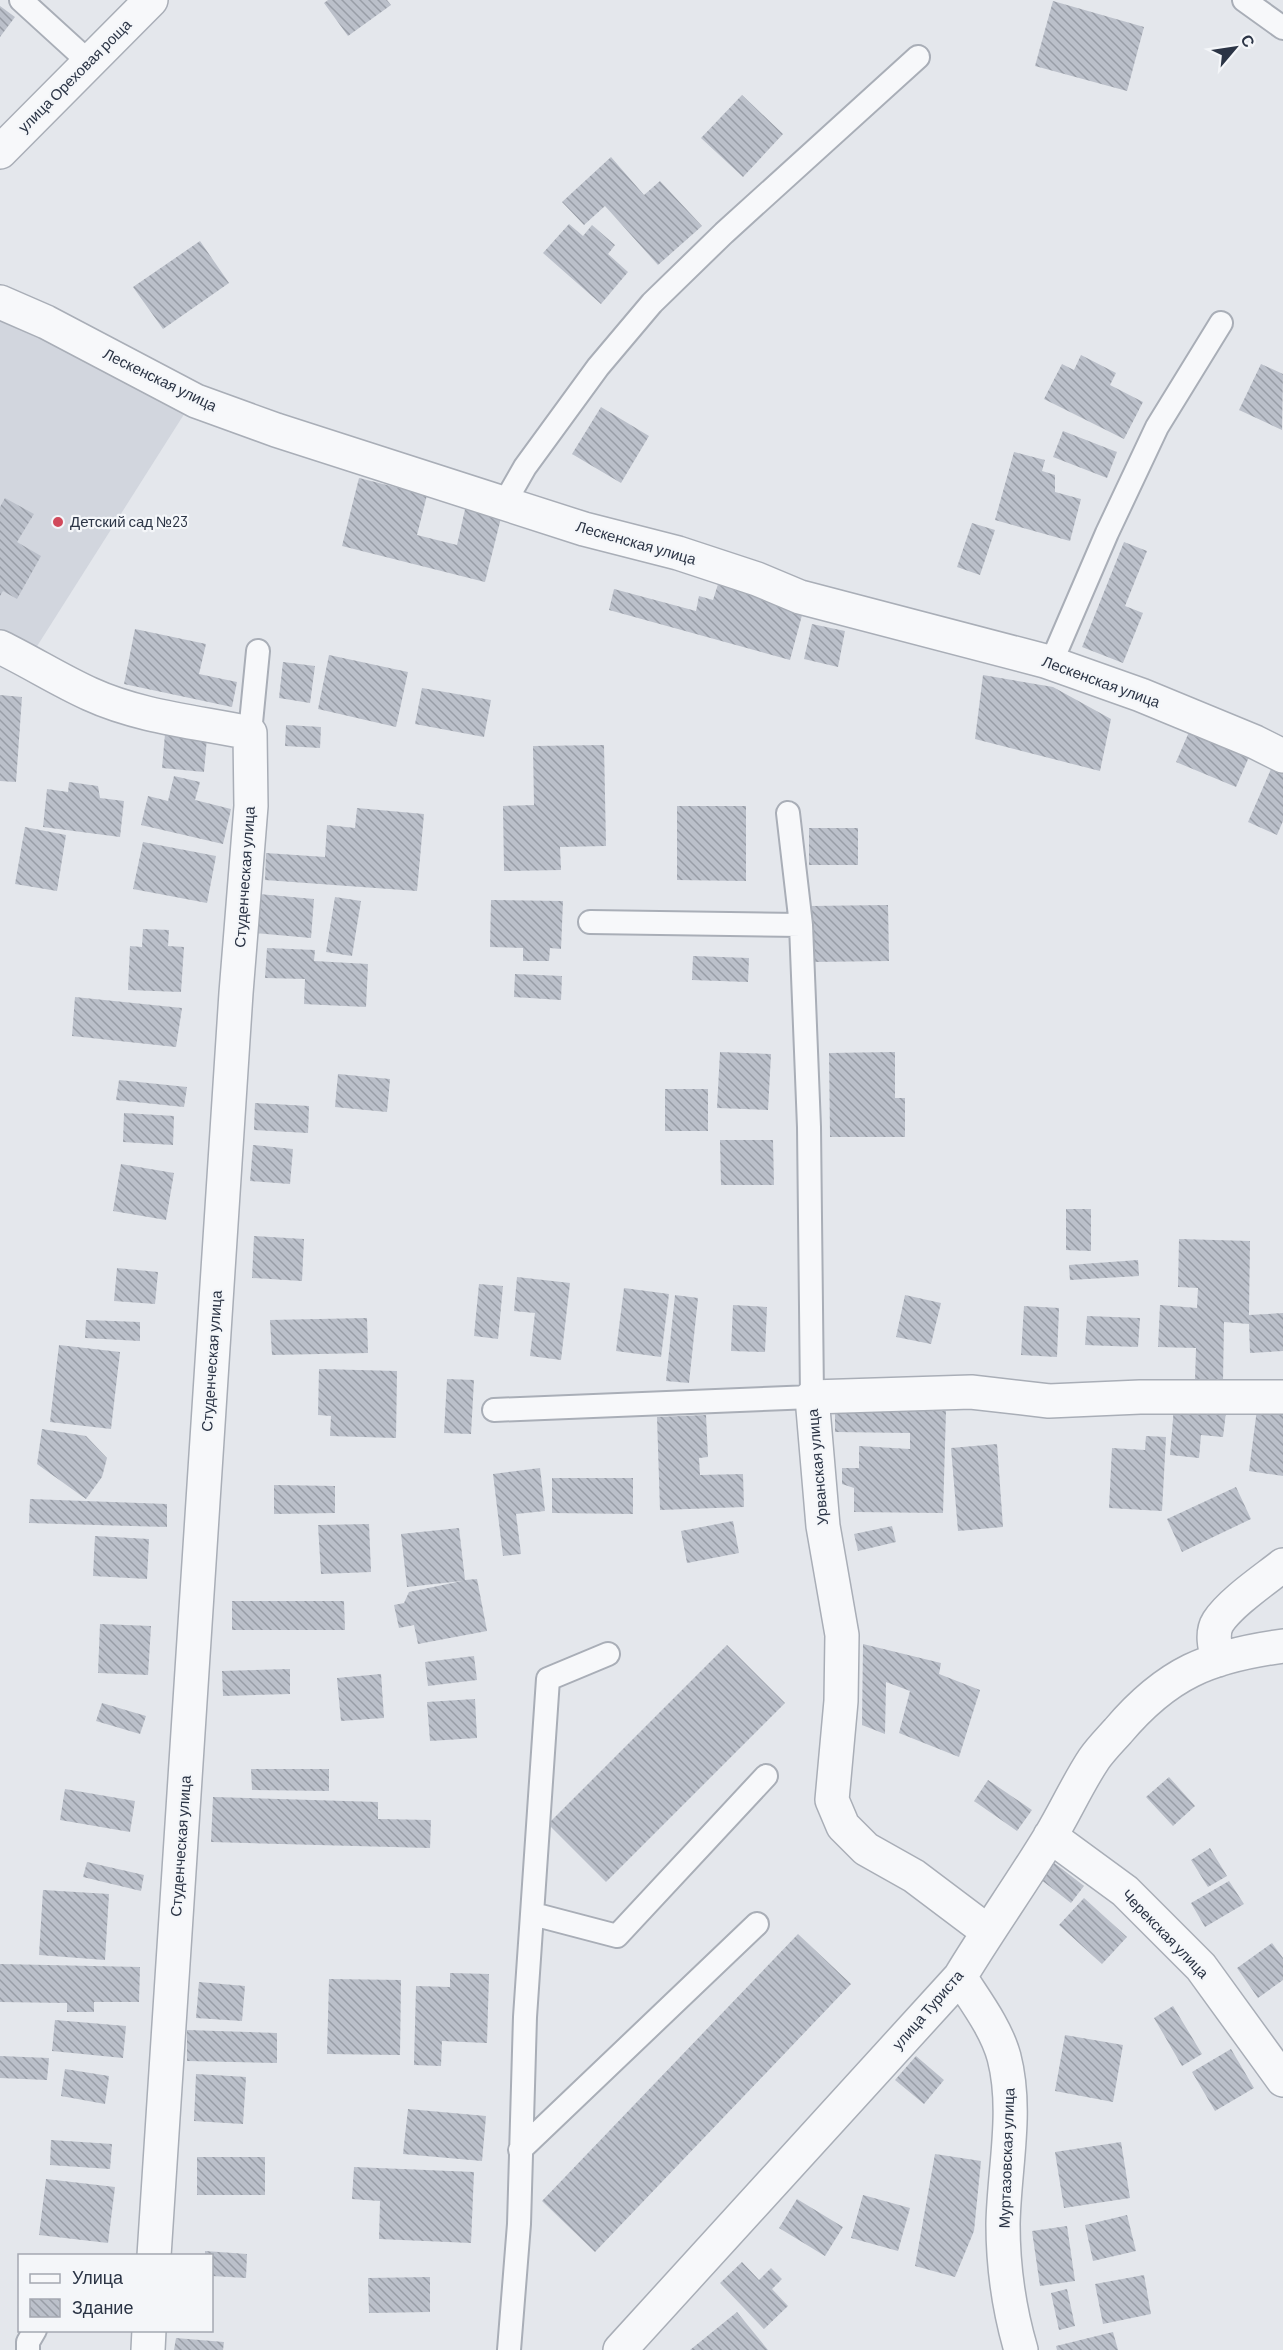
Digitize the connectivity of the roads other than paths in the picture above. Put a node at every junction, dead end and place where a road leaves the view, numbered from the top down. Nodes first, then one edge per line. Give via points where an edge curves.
1 (21, 0) edge
2 (151, 0) edge
3 (1244, 0) edge
4 (1283, 27) edge
5 (918, 57) dead end
6 (89, 62) junction
7 (0, 152) edge
8 (0, 302) edge
9 (1221, 323) dead end
10 (505, 502) junction
11 (0, 648) edge
12 (258, 651) dead end
13 (1051, 663) junction
14 (250, 733) junction
15 (1283, 756) edge
16 (788, 813) dead end
17 (590, 921) dead end
18 (801, 925) junction
19 (812, 1397) junction
20 (1283, 1397) edge
21 (494, 1410) dead end
22 (1283, 1565) edge
23 (1283, 1646) edge
24 (608, 1654) dead end
25 (1218, 1660) junction
26 (766, 1776) dead end
27 (1050, 1836) junction
28 (533, 1914) junction
29 (757, 1924) dead end
30 (987, 1931) junction
31 (960, 1977) junction
32 (1283, 2080) edge
33 (520, 2150) junction
34 (154, 2254) edge
35 (34, 2332) edge
36 (28, 2350) edge
37 (509, 2350) edge
38 (620, 2350) edge
39 (1021, 2350) edge

1 - 6 lane
2 - 6 street, улица Ореховая роща
3 - 4 lane
5 - 10 lane via 652,303 598,367 525,467
6 - 7 street, улица Ореховая роща
8 - 10 street, Лескенская улица via 196,401
9 - 13 lane via 1157,427
10 - 13 street, Лескенская улица via 584,529 690,557 800,597
11 - 14 street via 90,695 150,715
12 - 14 lane
13 - 15 street, Лескенская улица via 1141,695
14 - 34 street, Студенческая улица via 251,806
16 - 18 lane
17 - 18 lane
18 - 19 lane via 809,1127
19 - 20 street, Урванская улица via 971,1392 1049,1401
19 - 21 lane
19 - 30 street, Урванская улица via 823,1526 842,1635 832,1800 843,1826 866,1849 914,1876
22 - 25 street via 1217,1623 1214,1638
23 - 25 street, улица Туриста
24 - 28 lane via 548,1679
25 - 27 street, улица Туриста via 1178,1676 1131,1716 1094,1759
26 - 28 lane via 617,1936
27 - 30 street, улица Туриста
27 - 32 street, Черекская улица via 1125,1891 1201,1967
28 - 33 lane
29 - 33 lane
30 - 31 street, улица Туриста
31 - 38 street, улица Туриста
31 - 39 street, Муртазовская улица via 994,2031 1010,2084 1003,2223 1006,2282
33 - 37 lane via 519,2224
35 - 36 lane

